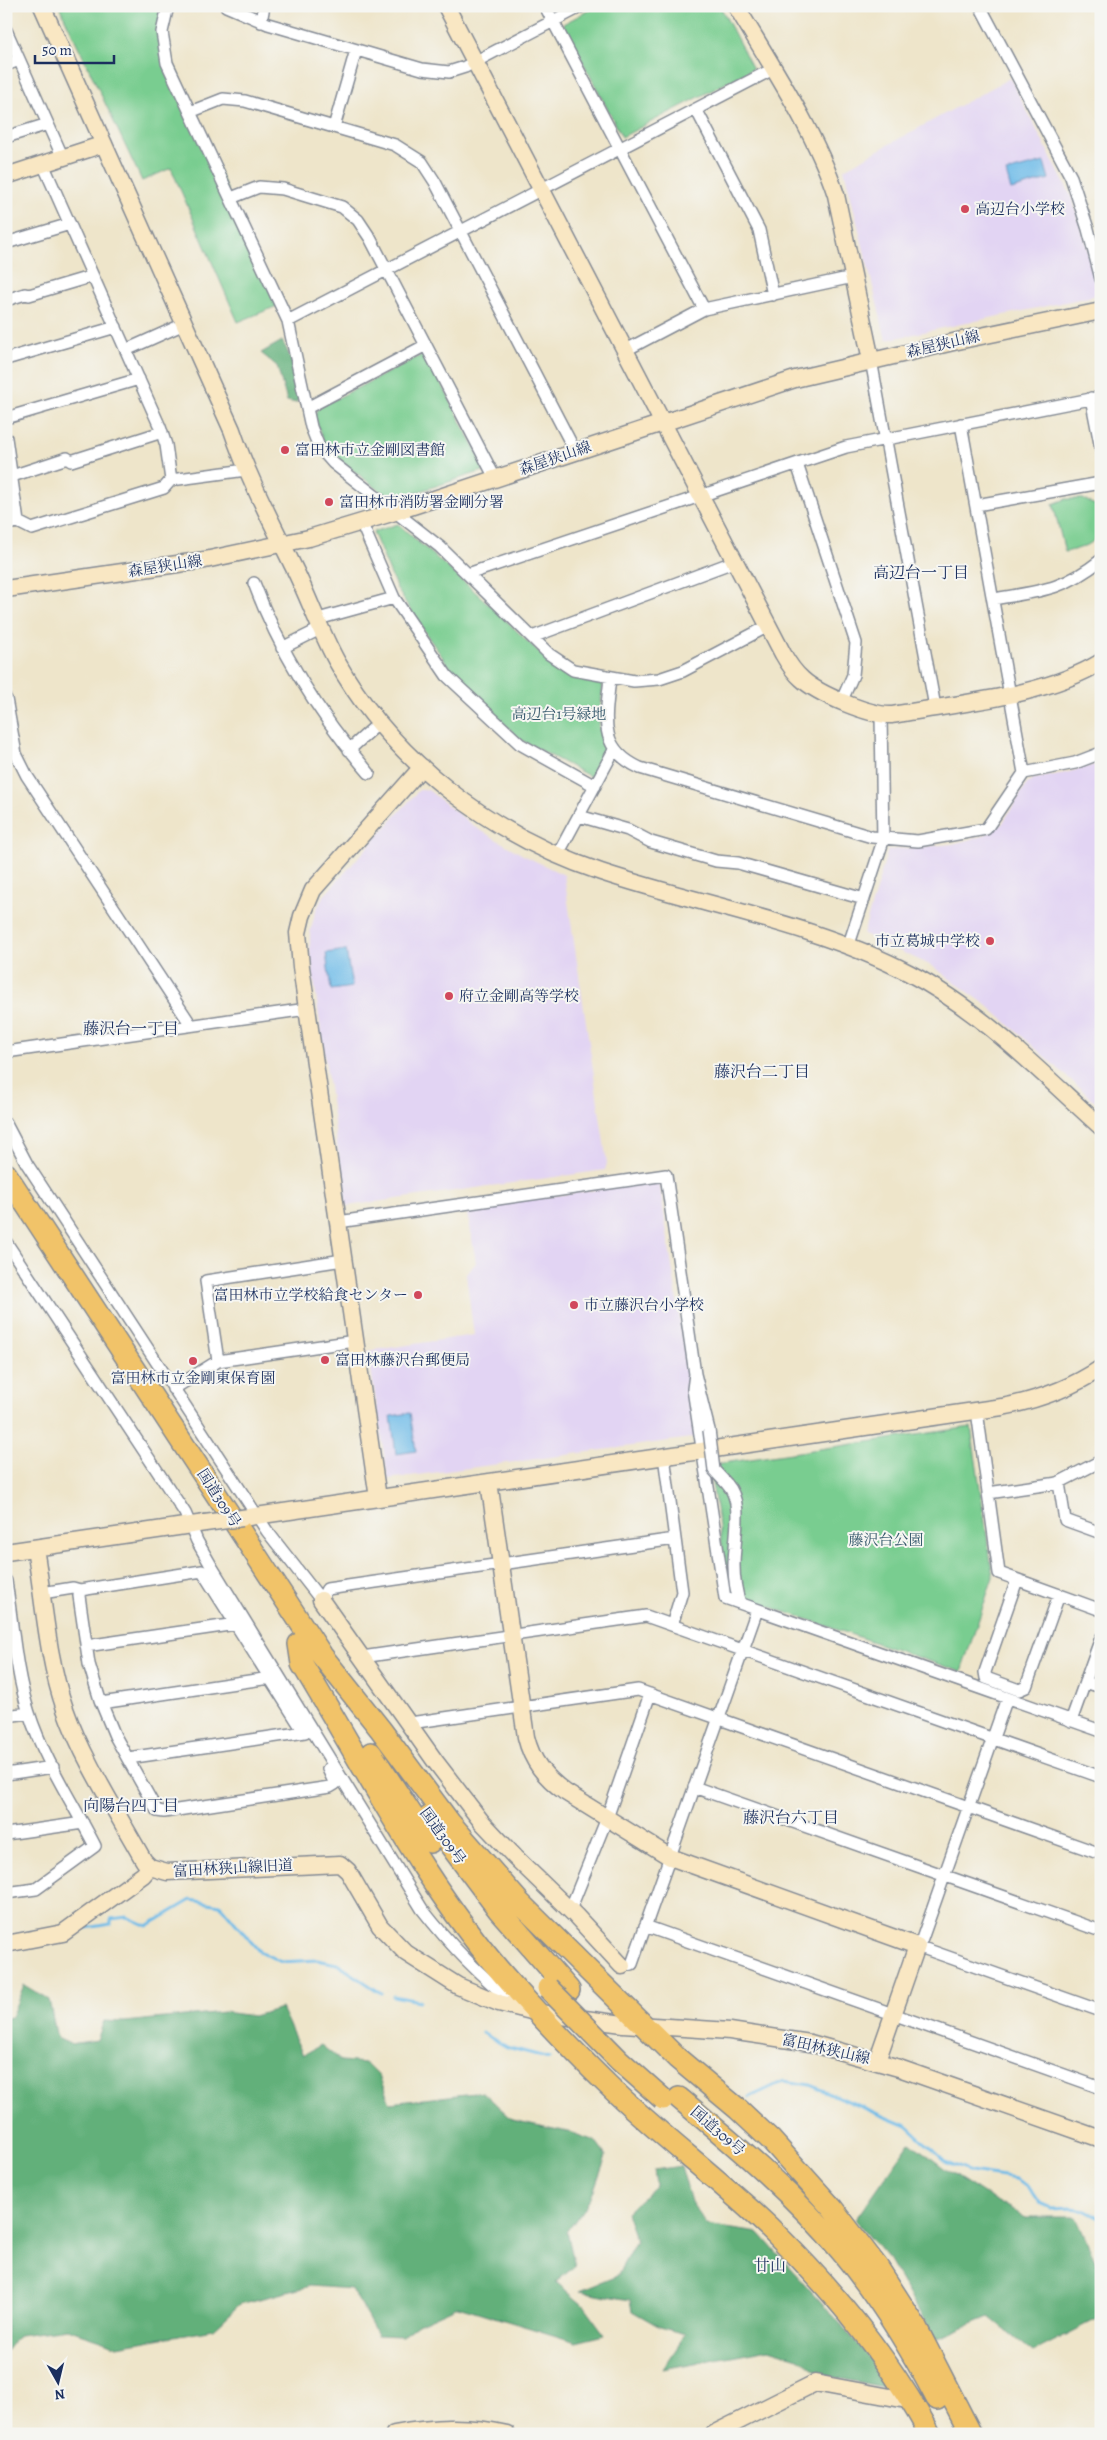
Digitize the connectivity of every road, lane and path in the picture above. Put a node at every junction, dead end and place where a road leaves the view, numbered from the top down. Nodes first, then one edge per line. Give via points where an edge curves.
1 (42, 6) edge
2 (168, 6) edge
3 (226, 6) edge
4 (264, 6) edge
5 (446, 6) edge
6 (545, 6) edge
7 (582, 6) edge
8 (736, 6) edge
9 (980, 6) edge
10 (261, 22) junction
11 (553, 22) junction
12 (6, 30) edge
13 (356, 50) junction
14 (19, 60) junction
15 (475, 62) junction
16 (6, 65) edge
17 (773, 69) junction
18 (696, 109) junction
19 (190, 112) junction
20 (48, 124) junction
21 (334, 127) junction
22 (6, 137) edge
23 (104, 144) junction
24 (621, 148) junction
25 (63, 158) junction
26 (43, 164) junction
27 (6, 176) edge
28 (542, 189) junction
29 (231, 198) junction
30 (70, 224) junction
31 (461, 231) junction
32 (6, 243) edge
33 (387, 270) junction
34 (93, 276) junction
35 (853, 277) junction
36 (1101, 279) edge
37 (773, 295) junction
38 (6, 300) edge
39 (704, 309) junction
40 (1101, 311) edge
41 (288, 321) junction
42 (184, 324) junction
43 (116, 328) junction
44 (426, 345) junction
45 (126, 350) junction
46 (626, 350) junction
47 (6, 359) edge
48 (871, 360) junction
49 (139, 379) junction
50 (1096, 398) edge
51 (307, 408) junction
52 (6, 418) edge
53 (663, 422) junction
54 (961, 424) junction
55 (162, 432) junction
56 (6, 438) edge
57 (886, 439) junction
58 (1101, 449) edge
59 (575, 451) junction
60 (797, 464) junction
61 (246, 470) junction
62 (12, 476) junction
63 (495, 478) junction
64 (171, 480) junction
65 (1101, 482) edge
66 (702, 495) junction
67 (976, 505) junction
68 (395, 512) junction
69 (18, 522) junction
70 (361, 522) junction
71 (6, 524) edge
72 (282, 544) junction
73 (1101, 560) edge
74 (736, 561) junction
75 (468, 574) junction
76 (254, 583) dead end
77 (6, 589) edge
78 (394, 598) junction
79 (993, 599) junction
80 (320, 623) junction
81 (770, 625) junction
82 (532, 636) junction
83 (282, 648) junction
84 (1101, 662) edge
85 (610, 678) junction
86 (1010, 694) junction
87 (6, 699) edge
88 (842, 700) junction
89 (935, 707) junction
90 (881, 716) junction
91 (380, 722) junction
92 (349, 750) junction
93 (614, 750) junction
94 (1101, 753) edge
95 (422, 767) junction
96 (369, 773) dead end
97 (1024, 773) junction
98 (595, 786) junction
99 (578, 816) junction
100 (883, 838) junction
101 (557, 856) junction
102 (864, 899) junction
103 (848, 946) junction
104 (307, 1009) junction
105 (192, 1025) junction
106 (6, 1052) edge
107 (6, 1124) edge
108 (1101, 1127) edge
109 (6, 1174) edge
110 (6, 1198) edge
111 (338, 1222) junction
112 (6, 1242) edge
113 (343, 1260) junction
114 (355, 1341) junction
115 (218, 1361) junction
116 (1101, 1368) edge
117 (695, 1374) junction
118 (172, 1389) junction
119 (977, 1411) junction
120 (702, 1451) junction
121 (664, 1456) junction
122 (1101, 1461) edge
123 (488, 1482) junction
124 (1059, 1483) junction
125 (988, 1493) junction
126 (378, 1498) junction
127 (249, 1517) junction
128 (197, 1524) junction
129 (1101, 1533) edge
130 (675, 1539) junction
131 (36, 1548) junction
132 (6, 1552) edge
133 (500, 1564) junction
134 (1017, 1580) junction
135 (6, 1581) edge
136 (80, 1590) junction
137 (42, 1593) junction
138 (1059, 1595) junction
139 (7, 1598) edge
140 (322, 1600) junction
141 (740, 1603) junction
142 (757, 1610) junction
143 (1101, 1610) edge
144 (236, 1624) junction
145 (672, 1625) junction
146 (511, 1636) junction
147 (1101, 1638) edge
148 (299, 1644) junction
149 (86, 1646) junction
150 (743, 1650) junction
151 (319, 1652) junction
152 (11, 1657) edge
153 (362, 1657) junction
154 (270, 1678) junction
155 (1086, 1682) junction
156 (1101, 1687) edge
157 (650, 1694) junction
158 (1006, 1698) junction
159 (101, 1703) junction
160 (521, 1707) junction
161 (29, 1713) junction
162 (6, 1716) edge
163 (718, 1718) junction
164 (1071, 1721) junction
165 (410, 1723) junction
166 (305, 1732) junction
167 (1101, 1732) edge
168 (992, 1739) junction
169 (128, 1758) junction
170 (53, 1767) junction
171 (6, 1774) edge
172 (1101, 1777) edge
173 (694, 1787) junction
174 (968, 1807) junction
175 (607, 1818) junction
176 (83, 1823) junction
177 (6, 1834) edge
178 (1101, 1854) edge
179 (670, 1857) junction
180 (150, 1867) junction
181 (944, 1876) junction
182 (6, 1893) edge
183 (570, 1910) junction
184 (645, 1926) junction
185 (1101, 1931) edge
186 (6, 1944) edge
187 (917, 1946) junction
188 (622, 1966) joint
189 (559, 1989) junction
190 (531, 2011) junction
191 (1101, 2011) edge
192 (893, 2014) junction
193 (646, 2026) junction
194 (877, 2061) junction
195 (1100, 2084) edge
196 (671, 2098) junction
197 (1101, 2140) edge
198 (912, 2402) junction
199 (478, 2431) edge
200 (394, 2434) edge
201 (507, 2434) edge
202 (713, 2434) edge
203 (930, 2434) edge
204 (940, 2434) edge
205 (956, 2434) edge
206 (971, 2434) edge

1 - 23 street
2 - 19 street via 162,32 164,53
3 - 10 street
4 - 10 street
5 - 15 street
6 - 11 street
7 - 11 street
8 - 17 street
9 - 36 street via 1071,177
10 - 13 street
11 - 15 street
11 - 24 street
12 - 14 street
13 - 15 street via 432,72 449,72
13 - 21 street
14 - 16 street
14 - 20 street
15 - 28 street
17 - 18 street
17 - 35 street via 829,175
18 - 24 street
18 - 37 street via 759,230
19 - 21 street via 216,101 233,99
19 - 29 street
20 - 22 street
20 - 25 street
21 - 31 street via 395,145 414,155 429,172
23 - 25 street
23 - 42 street
24 - 28 street
24 - 39 street
25 - 26 street
26 - 27 street
26 - 30 street
28 - 31 street
28 - 46 street
29 - 33 street via 248,190 270,186 342,208 361,224
29 - 41 street
30 - 32 street
30 - 34 street
31 - 33 street
31 - 59 street
33 - 41 street
33 - 44 street
34 - 38 street
34 - 43 street
35 - 37 street
35 - 48 street
37 - 39 street
39 - 46 street
40 - 48 street, 森屋狭山線
41 - 51 street
42 - 45 street
42 - 61 street via 232,430
43 - 45 street
43 - 47 street
44 - 51 street
44 - 63 street
45 - 49 street
46 - 53 street
48 - 53 street, 森屋狭山線 via 795,379
48 - 57 street
49 - 52 street
49 - 55 street
50 - 54 street
50 - 58 street
51 - 68 street via 315,437 332,463
53 - 59 street, 森屋狭山線
53 - 66 street
54 - 57 street
54 - 67 street
55 - 62 street
55 - 64 street
56 - 62 street
57 - 60 street via 846,447
57 - 89 street
59 - 63 street, 森屋狭山線
60 - 66 street
60 - 88 street via 856,643 853,675
61 - 64 street
61 - 72 street
62 - 69 street
63 - 68 street, 森屋狭山線
64 - 69 street via 164,488 32,529
65 - 67 street
66 - 74 street
66 - 75 street
67 - 79 street
68 - 70 street, 森屋狭山線
68 - 75 street
69 - 71 street
70 - 72 street, 森屋狭山線
70 - 78 street
72 - 77 street, 森屋狭山線 via 197,561
72 - 80 street
73 - 79 street via 1081,576 1057,587
74 - 81 street
74 - 82 street
75 - 82 street
76 - 83 street
78 - 80 street
78 - 98 street via 446,676 520,744
79 - 86 street
80 - 83 street
80 - 91 street via 338,662
81 - 85 street via 670,677 647,681
81 - 88 street via 788,663 802,680
82 - 85 street via 549,654 573,670
83 - 92 street via 328,724
84 - 86 street via 1060,681
85 - 93 street via 606,727
86 - 89 street
86 - 97 street
87 - 105 street via 14,745 27,776
88 - 90 street
89 - 90 street
90 - 100 street
91 - 92 street
91 - 95 street
92 - 96 street
93 - 98 street
93 - 100 street via 618,756 640,768
94 - 97 street via 1075,763
95 - 101 street via 488,819
95 - 104 street via 326,874 306,904 298,933 298,948
97 - 100 street via 986,829 918,841
98 - 99 street
99 - 101 street
99 - 102 street via 716,861 738,863
100 - 102 street
101 - 103 street via 603,873
102 - 103 street
103 - 108 street via 907,972 965,1008
104 - 105 street
104 - 111 street
105 - 106 street
107 - 118 street via 26,1164
109 - 151 highway, 国道309号
110 - 148 highway, 国道309号
111 - 113 street
111 - 117 street via 666,1175
112 - 128 street via 185,1513
113 - 114 street
113 - 115 street via 206,1281
114 - 115 street
114 - 126 street
115 - 118 street
116 - 119 street via 1059,1392 1030,1402
117 - 120 street via 693,1389
117 - 141 street, bridge via 709,1430 714,1470 731,1489 734,1498 738,1528 735,1576
118 - 127 street
119 - 120 street
119 - 125 street
120 - 121 street
120 - 141 street via 725,1598
121 - 123 street
121 - 130 street
122 - 124 street
123 - 126 street
123 - 133 street
124 - 125 street
124 - 129 street via 1065,1520
125 - 134 street via 999,1573
126 - 127 street
127 - 128 street, bridge
127 - 140 street
128 - 131 street
128 - 190 street via 219,1578 422,1909 488,1983
130 - 133 street
130 - 145 street via 682,1592
131 - 132 street
131 - 137 street
133 - 140 street via 327,1589
133 - 146 street
134 - 138 street
134 - 138 street via 985,1672 986,1678 1020,1690 1026,1687
135 - 139 street
136 - 137 street via 73,1588
136 - 144 street via 202,1571
136 - 149 street via 78,1596
137 - 180 street via 54,1670 65,1710 84,1751
138 - 143 street
139 - 152 street
140 - 153 street
141 - 142 street
142 - 150 street
142 - 158 street
144 - 149 street
144 - 154 street
145 - 146 street via 646,1616
145 - 150 street
146 - 153 street
146 - 160 street
147 - 155 street
148 - 189 highway, 国道309号 via 430,1842 476,1902
148 - 190 highway via 302,1664 441,1896
149 - 159 street
150 - 163 street
150 - 168 street
151 - 189 highway, 国道309号 via 449,1846
151 - 193 highway via 470,1848 519,1902
152 - 161 street
153 - 165 street
154 - 159 street
154 - 166 street
155 - 156 street
155 - 164 street via 1081,1687
157 - 160 street via 638,1690
157 - 163 street
157 - 175 street
158 - 164 street
158 - 168 street
159 - 169 street
160 - 165 street
160 - 175 street via 529,1750 536,1765 550,1781
161 - 162 street
161 - 170 street
163 - 173 street
163 - 174 street
164 - 167 street
165 - 183 street via 482,1821 514,1857
166 - 169 street
166 - 169 street via 333,1776 334,1786 159,1812
168 - 172 street
168 - 174 street
170 - 171 street
170 - 176 street
173 - 179 street
173 - 181 street
174 - 178 street
174 - 181 street
175 - 179 street
175 - 183 street
176 - 177 street
176 - 182 street via 95,1846 36,1889
179 - 184 street
179 - 187 street
180 - 186 street via 63,1933
180 - 190 street, 富田林狭山線旧道 via 167,1872 340,1864 348,1871 380,1926 406,1953 474,1994
181 - 185 street
181 - 187 street
183 - 188 street
184 - 188 street via 632,1964
184 - 192 street
187 - 191 street
187 - 192 street
189 - 196 highway, 国道309号, bridge via 619,2060
190 - 193 street, 富田林狭山線
190 - 198 highway via 793,2252 878,2352
192 - 194 street
192 - 195 street
193 - 194 street, 富田林狭山線 via 706,2029 792,2040
193 - 206 highway via 677,2058 771,2140 832,2208 878,2268 916,2327
194 - 197 street, 富田林狭山線
196 - 204 highway, 国道309号 via 810,2236 848,2282 909,2371
196 - 205 highway, 国道309号 via 774,2181 841,2252 895,2324
198 - 202 street via 815,2383
198 - 203 highway
199 - 200 street via 434,2428
199 - 201 street

